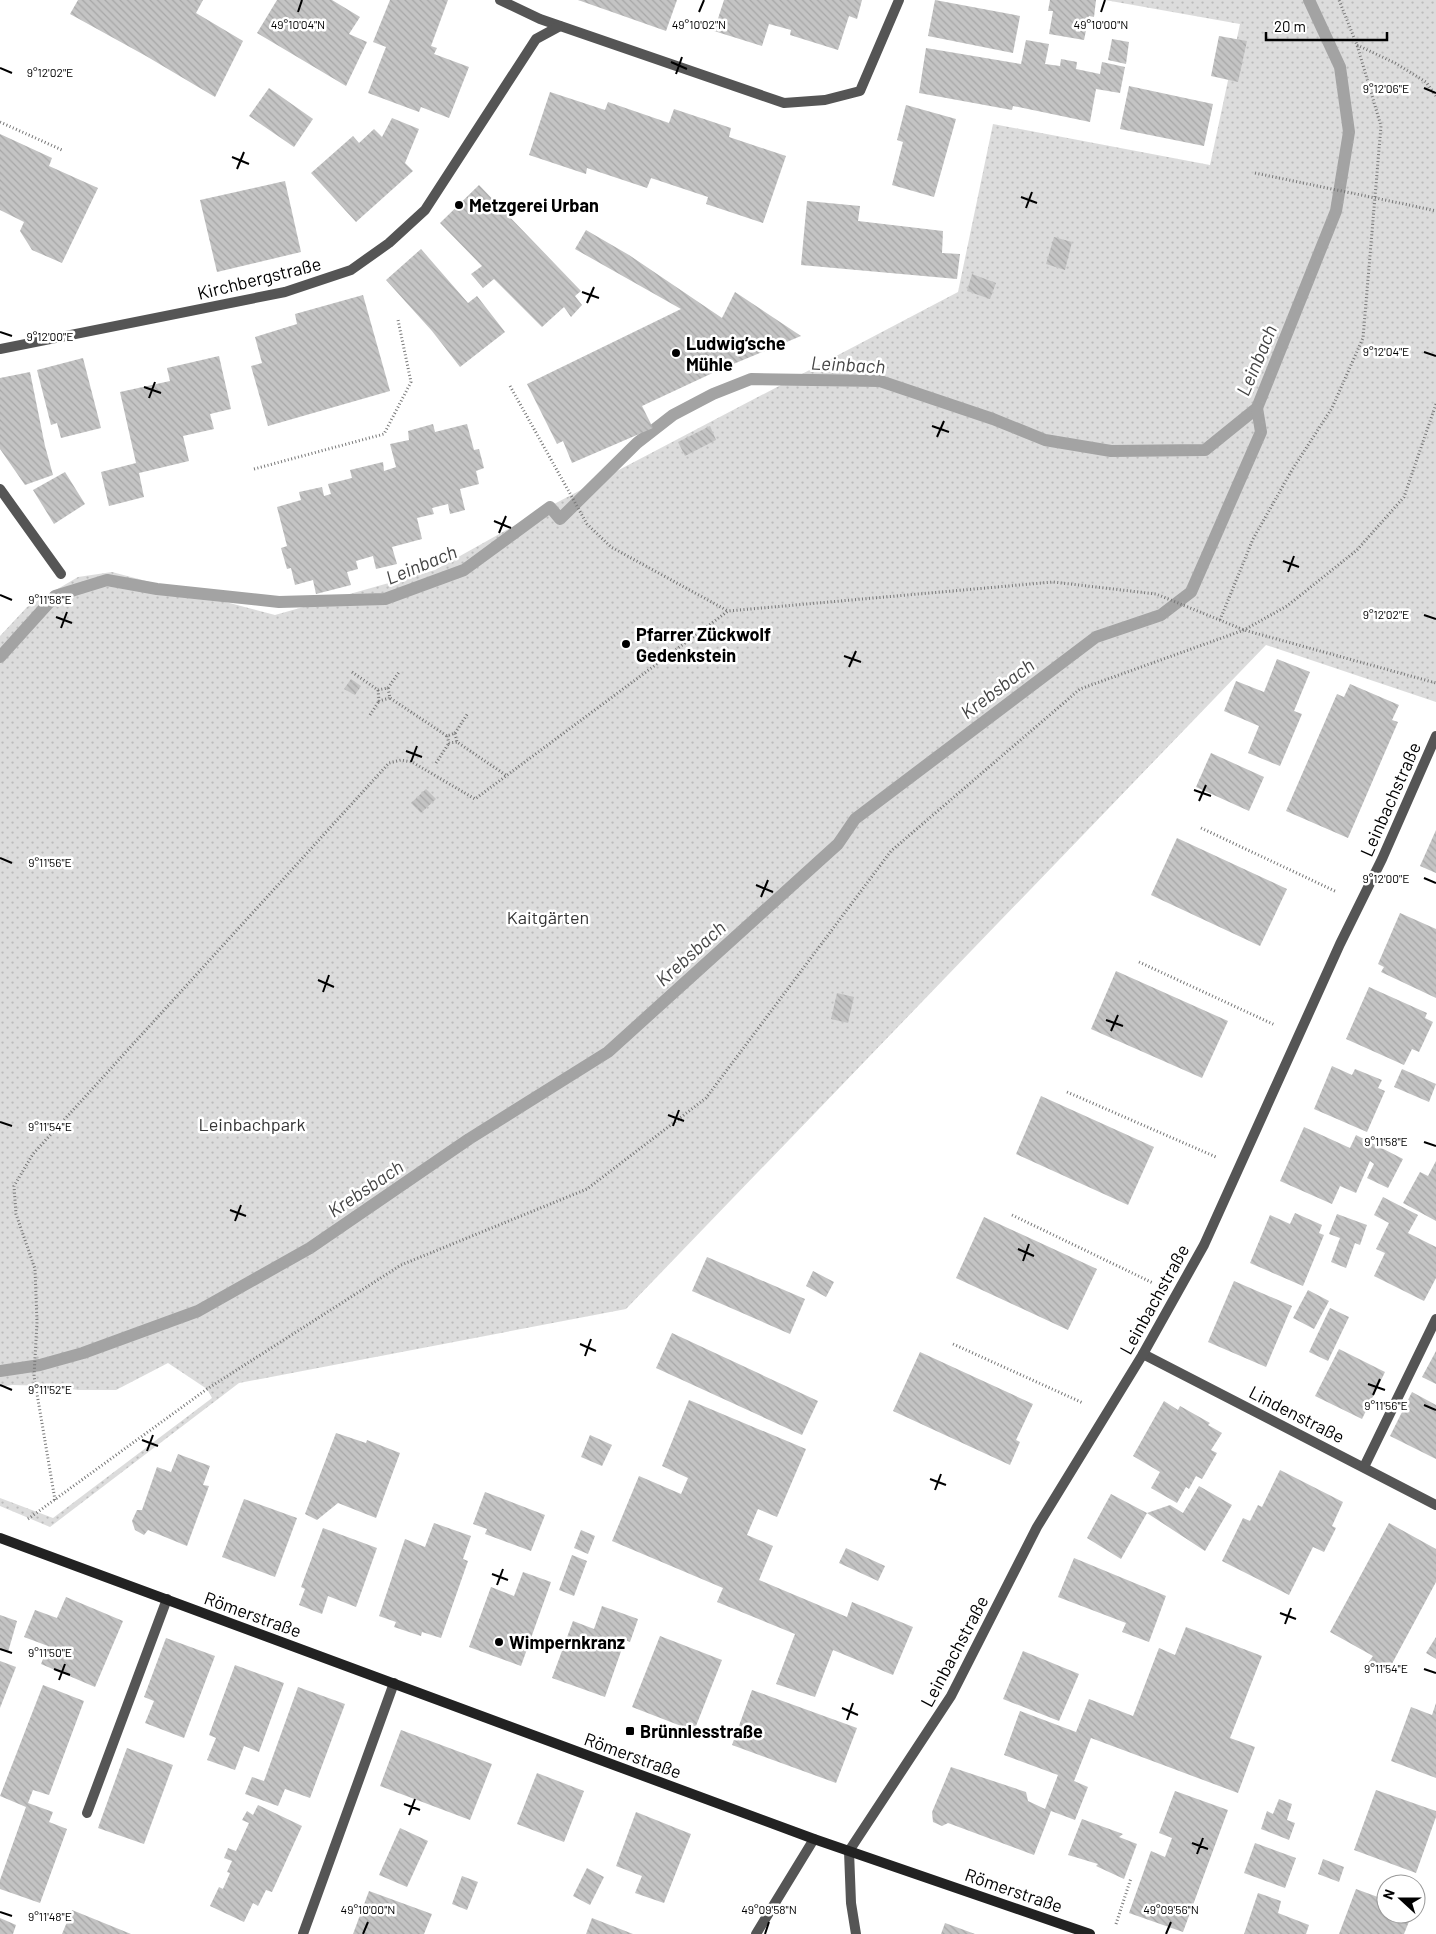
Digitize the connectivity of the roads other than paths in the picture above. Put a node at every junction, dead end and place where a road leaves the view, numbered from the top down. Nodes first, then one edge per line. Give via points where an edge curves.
1 (500, 0) edge
2 (899, 0) edge
3 (560, 26) junction
4 (0, 349) edge
5 (0, 489) edge
6 (60, 574) dead end
7 (1436, 736) edge
8 (1436, 1319) edge
9 (1143, 1354) junction
10 (1364, 1467) junction
11 (1436, 1505) edge
12 (0, 1538) edge
13 (167, 1599) junction
14 (394, 1683) junction
15 (88, 1813) dead end
16 (814, 1839) junction
17 (849, 1851) junction
18 (302, 1934) edge
19 (756, 1934) edge
20 (856, 1934) edge
21 (1090, 1934) edge

1 - 3 street
2 - 3 street via 860,90 825,100 784,103
3 - 4 street, Kirchbergstraße via 536,39 425,210 389,243 352,270 285,292
5 - 6 street
7 - 9 street, Leinbachstraße via 1204,1244
8 - 10 street
9 - 10 street, Lindenstraße
9 - 17 street, Leinbachstraße via 1038,1527 952,1696
10 - 11 street, Lindenstraße
12 - 13 main road, Römerstraße
13 - 14 main road, Römerstraße
13 - 15 street
14 - 16 main road, Römerstraße
14 - 18 street
16 - 17 main road, Römerstraße
16 - 19 street
17 - 20 street
17 - 21 main road, Römerstraße

